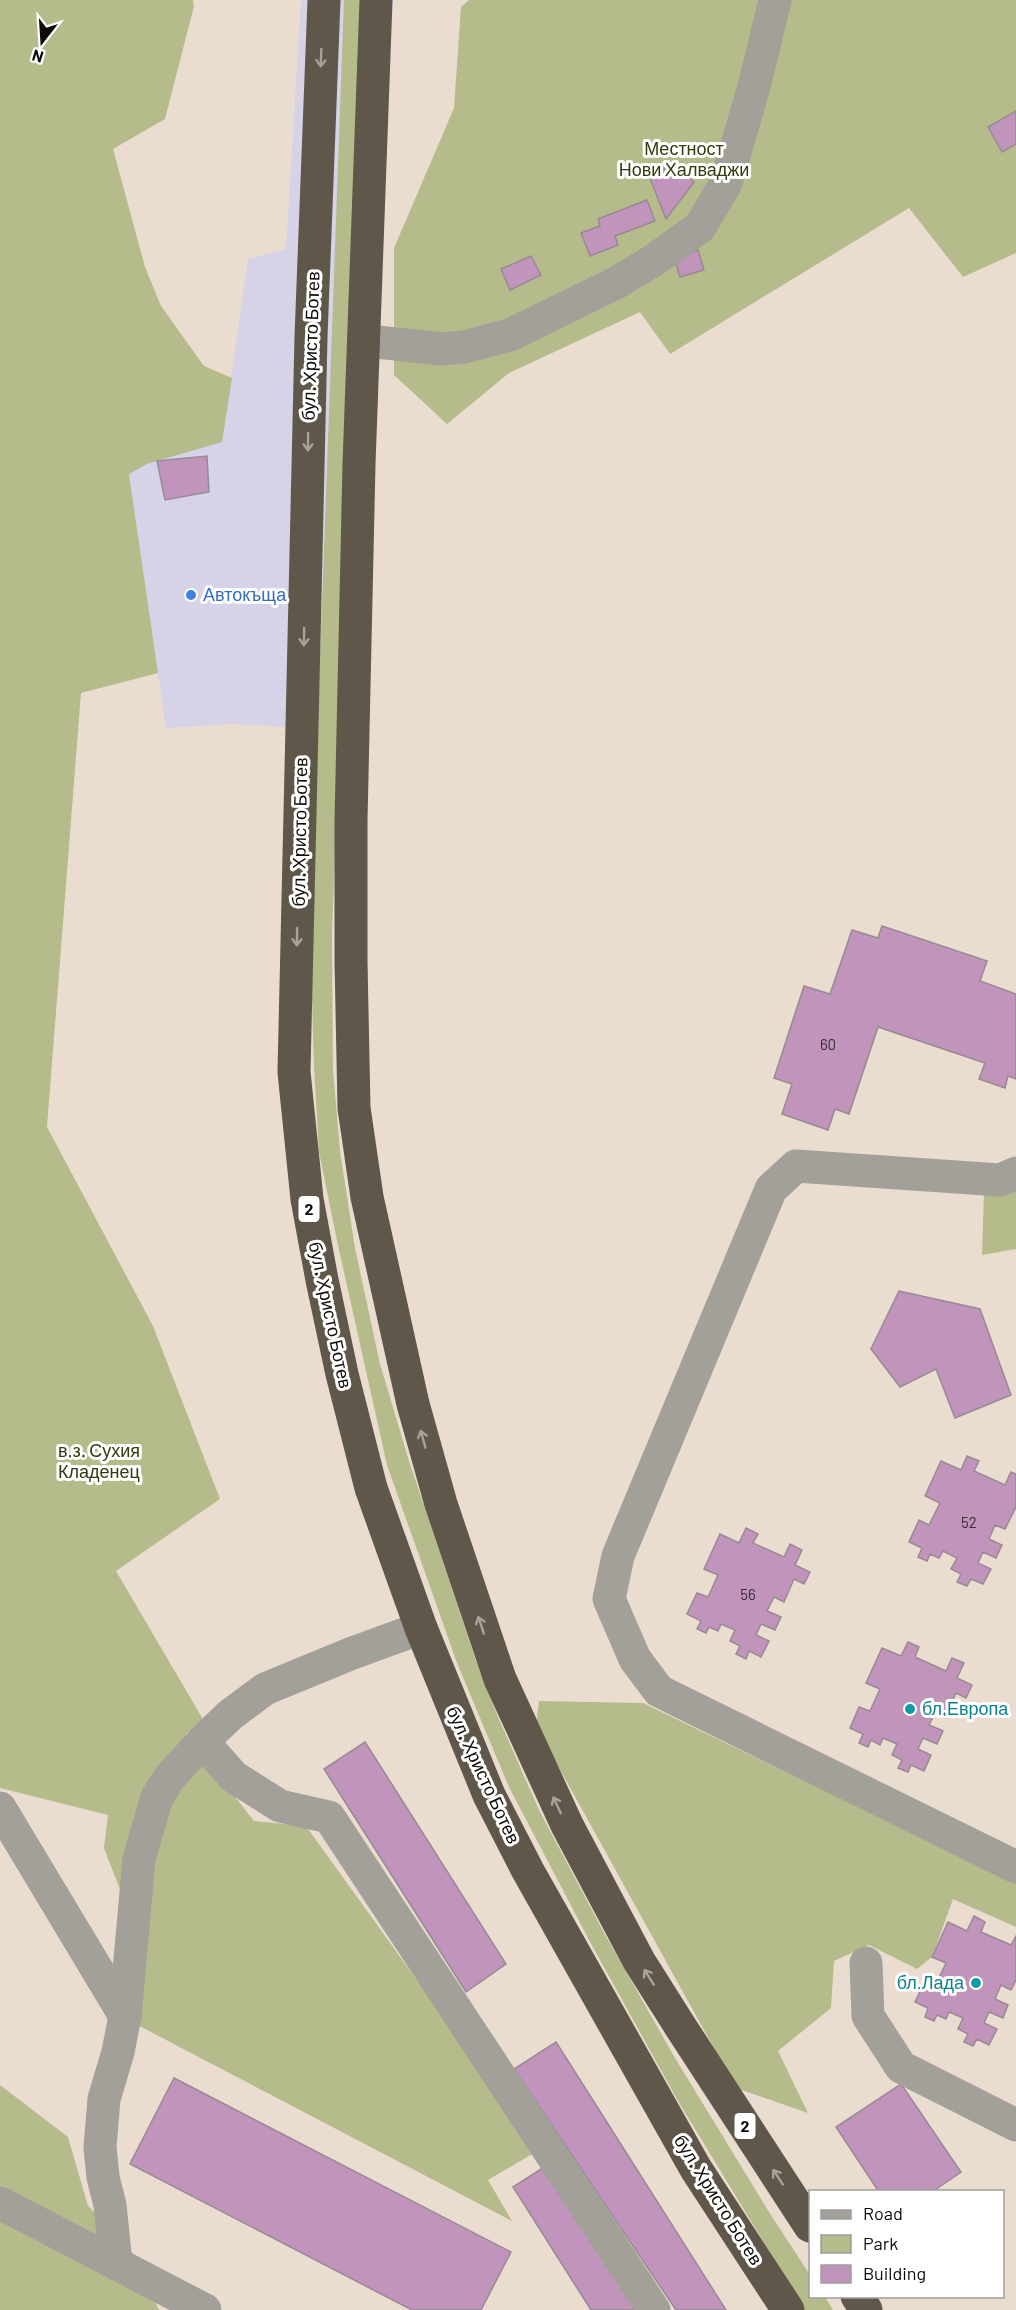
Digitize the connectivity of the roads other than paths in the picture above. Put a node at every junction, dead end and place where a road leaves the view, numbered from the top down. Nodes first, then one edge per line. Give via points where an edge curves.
1 (324, 0) edge
2 (376, 0) edge
3 (775, 0) edge
4 (371, 114) junction
5 (376, 342) junction
6 (359, 464) junction
7 (1016, 1173) edge
8 (421, 1628) junction
9 (205, 1739) junction
10 (0, 1808) edge
11 (1016, 1867) edge
12 (866, 1963) dead end
13 (125, 2016) junction
14 (1016, 2125) edge
15 (0, 2203) edge
16 (809, 2224) edge
17 (116, 2263) junction
18 (205, 2310) edge
19 (654, 2310) edge
20 (788, 2310) edge

1 -> 8 highway, бул. Христо Ботев / 2 via 311,337 294,1072 307,1199 342,1374 371,1488
2 - 4 highway, 2
3 - 5 street via 726,183 700,227 618,282 510,335 442,349
4 - 5 street
4 - 6 highway, 2
5 - 6 street
16 -> 6 highway, 2 via 639,1961 567,1825 500,1679 441,1504 413,1404 367,1197 354,1108 351,821
7 - 11 street via 1000,1180 796,1166 771,1188 618,1557 609,1599 636,1659 659,1691
8 - 9 street via 265,1689
8 - 20 highway, бул. Христо Ботев / 2 via 489,1795 528,1871 696,2169
9 - 13 street via 170,1777 157,1797 149,1823 139,1859
9 - 19 street via 228,1772 243,1783 280,1806 328,1817
10 - 13 street
12 - 14 street via 868,2016 901,2067
13 - 17 street via 104,2099 100,2147
15 - 17 street
17 - 18 street

